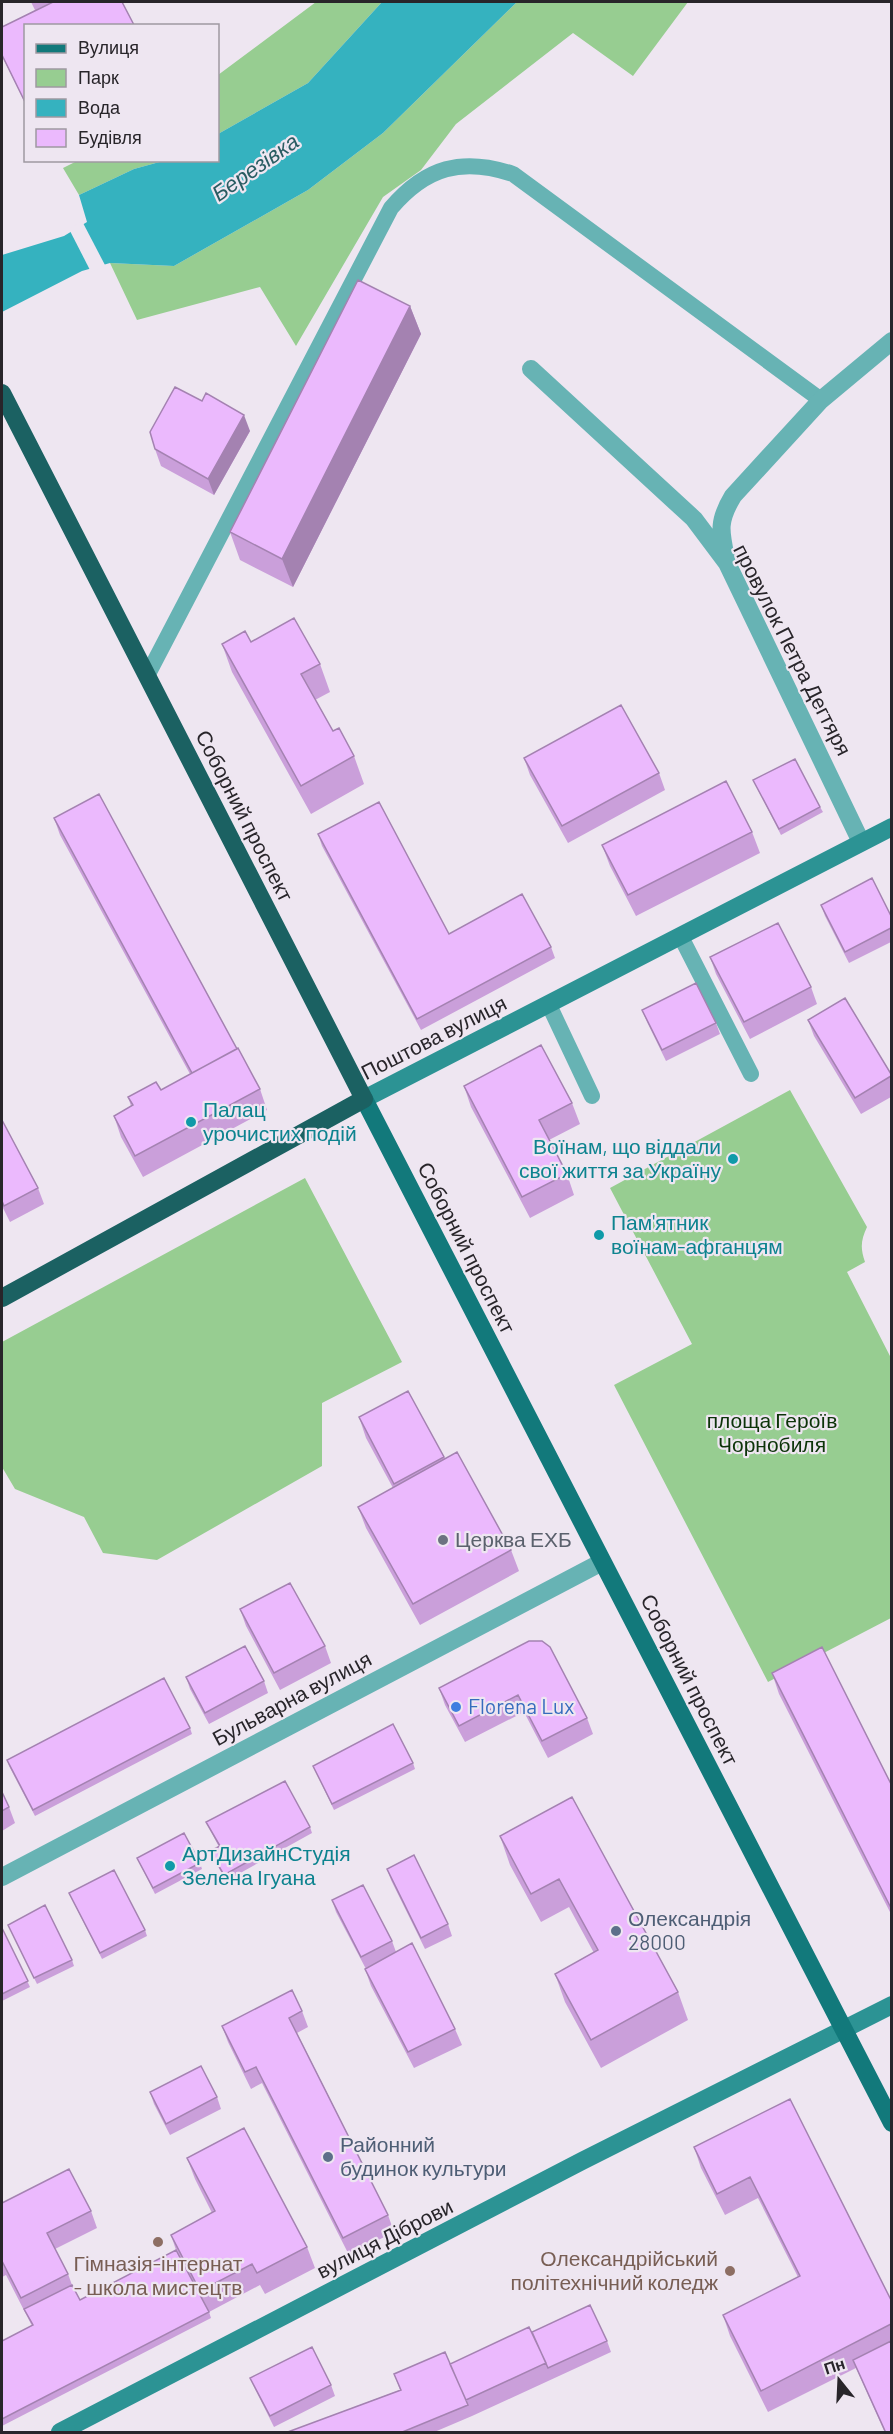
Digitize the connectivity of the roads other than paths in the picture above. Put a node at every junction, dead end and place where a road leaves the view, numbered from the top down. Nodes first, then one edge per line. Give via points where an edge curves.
1 (891, 341) edge
2 (531, 369) dead end
3 (5, 399) edge
4 (821, 400) junction
5 (727, 563) junction
6 (147, 676) junction
7 (891, 827) edge
8 (861, 842) junction
9 (681, 937) junction
10 (549, 1005) junction
11 (751, 1074) dead end
12 (592, 1096) dead end
13 (364, 1099) junction
14 (2, 1298) edge
15 (603, 1562) junction
16 (2, 1877) edge
17 (891, 2005) edge
18 (843, 2030) junction
19 (891, 2123) edge
20 (60, 2433) edge

1 - 4 street
2 - 5 street, провулок Петра Дегтяря via 694,519
3 - 6 highway, Соборний проспект
4 - 5 street via 733,496 723,514 721,535
4 - 6 lane via 513,174 468,165 425,177 392,208
5 - 8 street, провулок Петра Дегтяря
6 - 13 highway, Соборний проспект
7 - 8 street, Поштова вулиця
8 - 9 street, Поштова вулиця
9 - 10 street, Поштова вулиця
9 - 11 lane
10 - 12 lane
10 - 13 street, Поштова вулиця
13 - 14 highway, Поштова вулиця
13 - 15 main road, Соборний проспект
15 - 16 street, Бульварна вулиця
15 - 18 main road, Соборний проспект
17 - 18 street, вулиця Діброви
18 - 19 main road, Соборний проспект
18 - 20 street, вулиця Діброви via 613,2145

